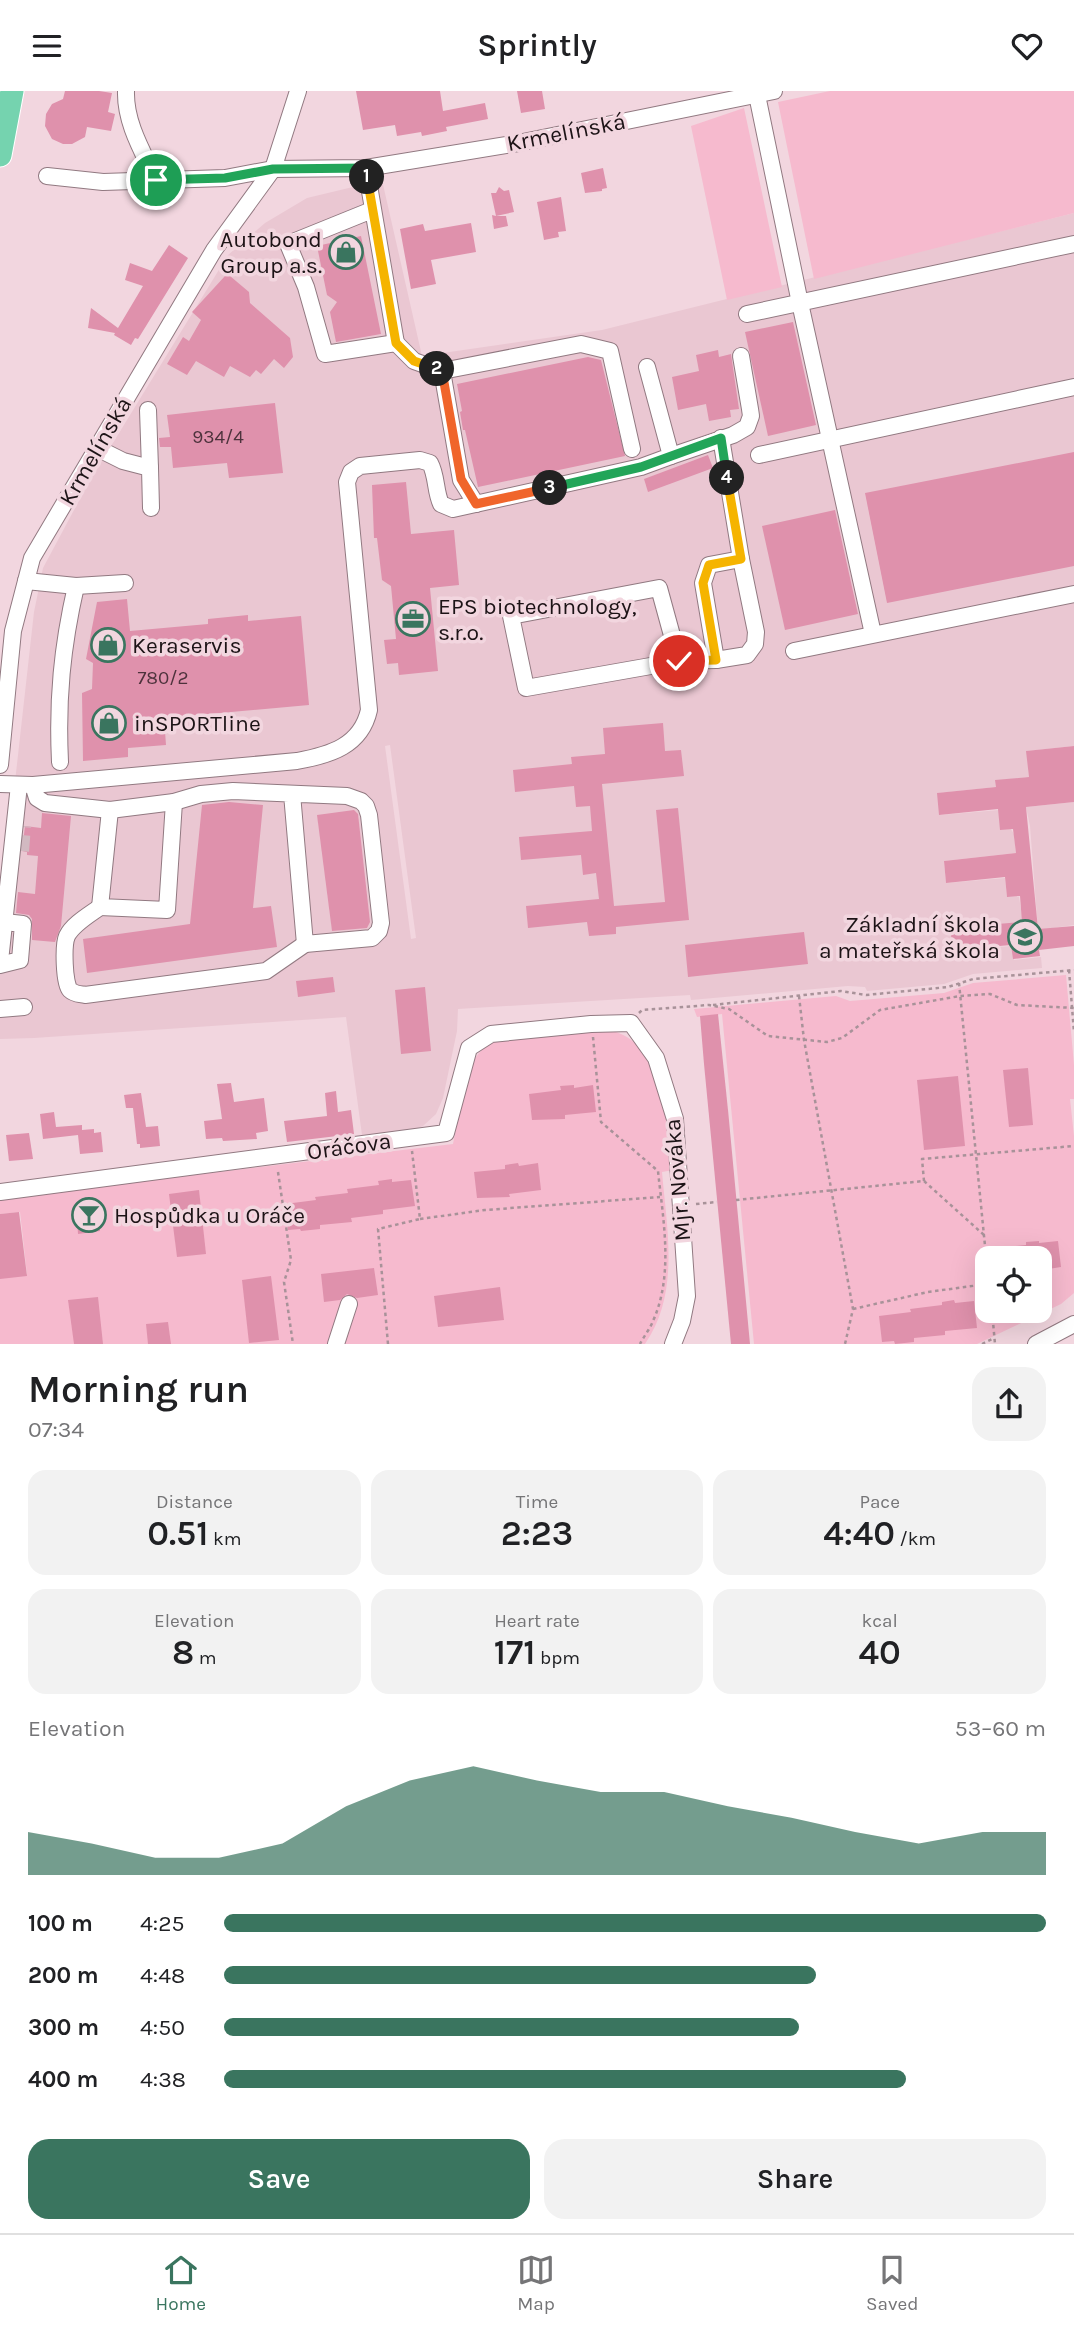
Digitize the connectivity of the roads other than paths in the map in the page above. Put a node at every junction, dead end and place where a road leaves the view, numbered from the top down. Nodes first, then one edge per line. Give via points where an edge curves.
1 (12, 91) edge
2 (126, 91) edge
3 (298, 91) edge
4 (774, 91) edge
5 (757, 95) junction
6 (0, 155) edge
7 (366, 168) junction
8 (273, 169) junction
9 (47, 176) dead end
10 (156, 180) junction
11 (372, 210) junction
12 (1074, 244) edge
13 (800, 303) junction
14 (747, 314) dead end
15 (396, 343) junction
16 (741, 356) dead end
17 (648, 367) dead end
18 (442, 371) junction
19 (1074, 387) edge
20 (148, 410) dead end
21 (721, 438) junction
22 (830, 440) junction
23 (97, 447) junction
24 (632, 449) dead end
25 (760, 455) dead end
26 (671, 456) junction
27 (150, 468) junction
28 (476, 504) junction
29 (152, 508) dead end
30 (741, 559) junction
31 (26, 581) junction
32 (125, 583) dead end
33 (76, 586) junction
34 (1074, 594) edge
35 (873, 634) junction
36 (794, 651) dead end
37 (716, 660) junction
38 (679, 661) junction
39 (4, 686) edge
40 (60, 762) dead end
41 (0, 765) edge
42 (0, 784) edge
43 (26, 785) junction
44 (292, 794) junction
45 (174, 802) junction
46 (16, 806) junction
47 (110, 810) junction
48 (23, 826) tunnel mouth
49 (100, 907) junction
50 (305, 944) junction
51 (0, 963) edge
52 (24, 1007) dead end
53 (0, 1009) edge
54 (631, 1023) joint
55 (0, 1192) edge
56 (349, 1304) dead end
57 (1074, 1324) edge
58 (336, 1344) edge
59 (673, 1344) edge
60 (1036, 1344) edge

1 - 6 highway
2 - 10 street via 132,128
3 - 8 street, Krmelínská
4 - 5 street, Krmelínská
5 - 7 street, Krmelínská
5 - 13 street
7 - 8 street, Krmelínská
7 - 11 street
8 - 10 street via 225,178
8 - 23 street, Krmelínská via 214,250
9 - 10 street via 103,182
11 - 15 street
11 - 15 street via 288,244 326,355
12 - 13 street
13 - 14 street
13 - 22 street
15 - 18 street via 414,361
16 - 21 street via 749,423 742,431
17 - 26 street
18 - 24 street via 581,344 610,351
18 - 28 street via 461,479
19 - 22 street
20 - 27 street
21 - 26 street
21 - 30 street
22 - 25 street
22 - 35 street
23 - 27 street
23 - 31 street, Krmelínská via 32,558
26 - 28 street via 641,467
27 - 29 street
28 - 43 street via 453,509 441,505 435,471 420,460 360,466 351,472 347,482 369,710 362,729 345,747 297,761
30 - 37 street via 709,565 704,575
30 - 37 street via 755,644 747,655
31 - 33 street
31 - 39 street, Krmelínská
32 - 33 street
33 - 40 street via 60,673
34 - 35 street
35 - 36 street
37 - 38 street
38 - 38 street via 526,688 512,616 660,588
39 - 41 street, Krmelínská
42 - 43 street
43 - 46 street
43 - 47 street via 45,803
44 - 45 street via 233,791
44 - 50 street
44 - 50 street via 347,796 366,806 381,923 372,938
45 - 47 street
45 - 49 street via 167,909
46 - 48 street via 24,810
46 - 51 street via 16,856
47 - 49 street
49 - 50 street via 66,937 67,987 73,993 265,971
52 - 53 street
54 - 55 street, Oráčova via 491,1034 469,1048 446,1133
54 - 59 street, Mjr. Nováka via 656,1058 675,1119 687,1296
56 - 58 street
57 - 60 street

